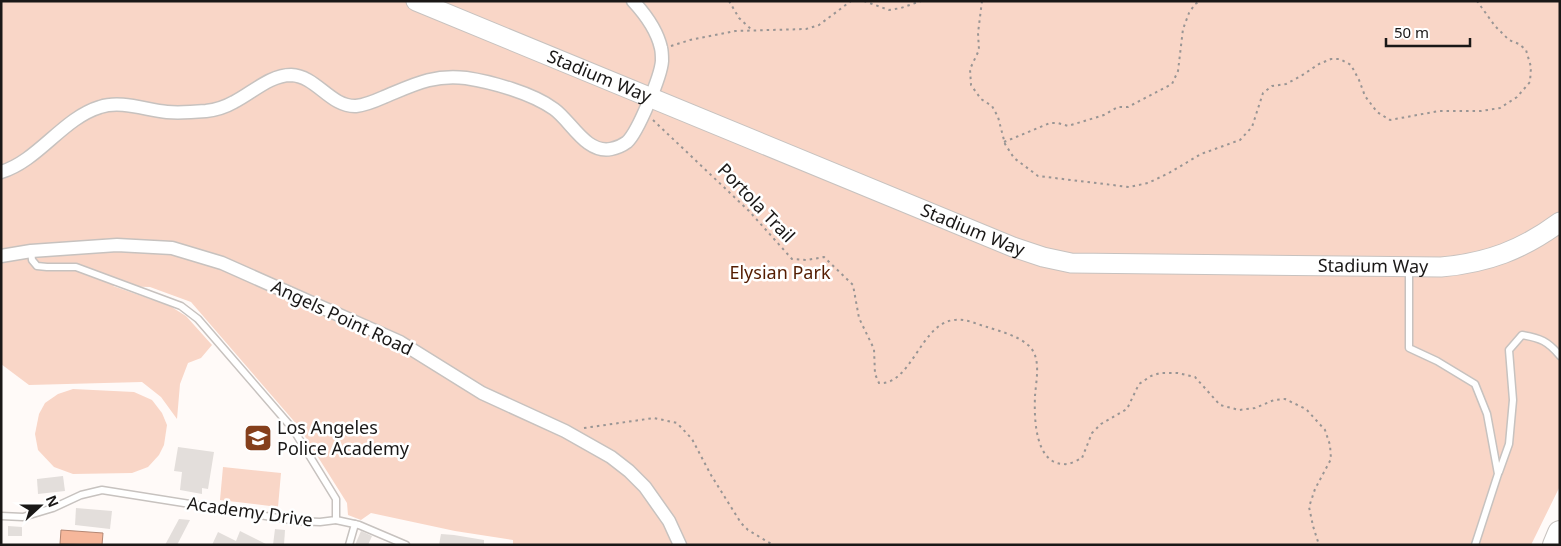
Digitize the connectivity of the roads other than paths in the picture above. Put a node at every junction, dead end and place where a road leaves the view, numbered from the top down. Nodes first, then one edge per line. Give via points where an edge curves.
1 (416, 1) edge
2 (632, 1) edge
3 (647, 105) junction
4 (1, 172) edge
5 (1560, 222) edge
6 (31, 251) junction
7 (1, 256) edge
8 (1409, 267) junction
9 (1560, 356) edge
10 (1498, 474) junction
11 (1, 516) edge
12 (336, 520) junction
13 (355, 524) junction
14 (1560, 533) edge
15 (349, 545) edge
16 (406, 545) edge
17 (680, 545) edge
18 (1475, 545) edge
19 (1555, 545) edge

1 - 3 main road, Stadium Way
2 - 3 street via 656,32 661,49 662,62
3 - 4 street via 626,143 609,149 592,146 555,109 537,99 478,80 450,76 434,78 354,106 344,104 315,84 292,75 266,82 232,104 208,111 170,112 112,104 98,107 63,129 12,169
3 - 8 main road, Stadium Way via 1043,257 1072,263 1103,264
5 - 8 main road, Stadium Way via 1537,238 1492,259 1467,265
6 - 7 street, Angels Point Road
6 - 12 lane, Academy Drive via 36,266 76,267 181,306 198,319 293,429 336,499
6 - 17 street, Angels Point Road via 117,245 172,248 222,263 400,342 482,393 565,431 611,457 645,487 669,521
8 - 10 lane via 1409,348 1475,384 1487,414
9 - 10 lane via 1541,338 1522,335 1509,350 1513,400 1510,444
10 - 18 lane
11 - 12 lane, Academy Drive via 23,517 53,508 81,494 102,490 297,521
12 - 13 lane
13 - 15 lane
13 - 16 lane
14 - 19 highway

